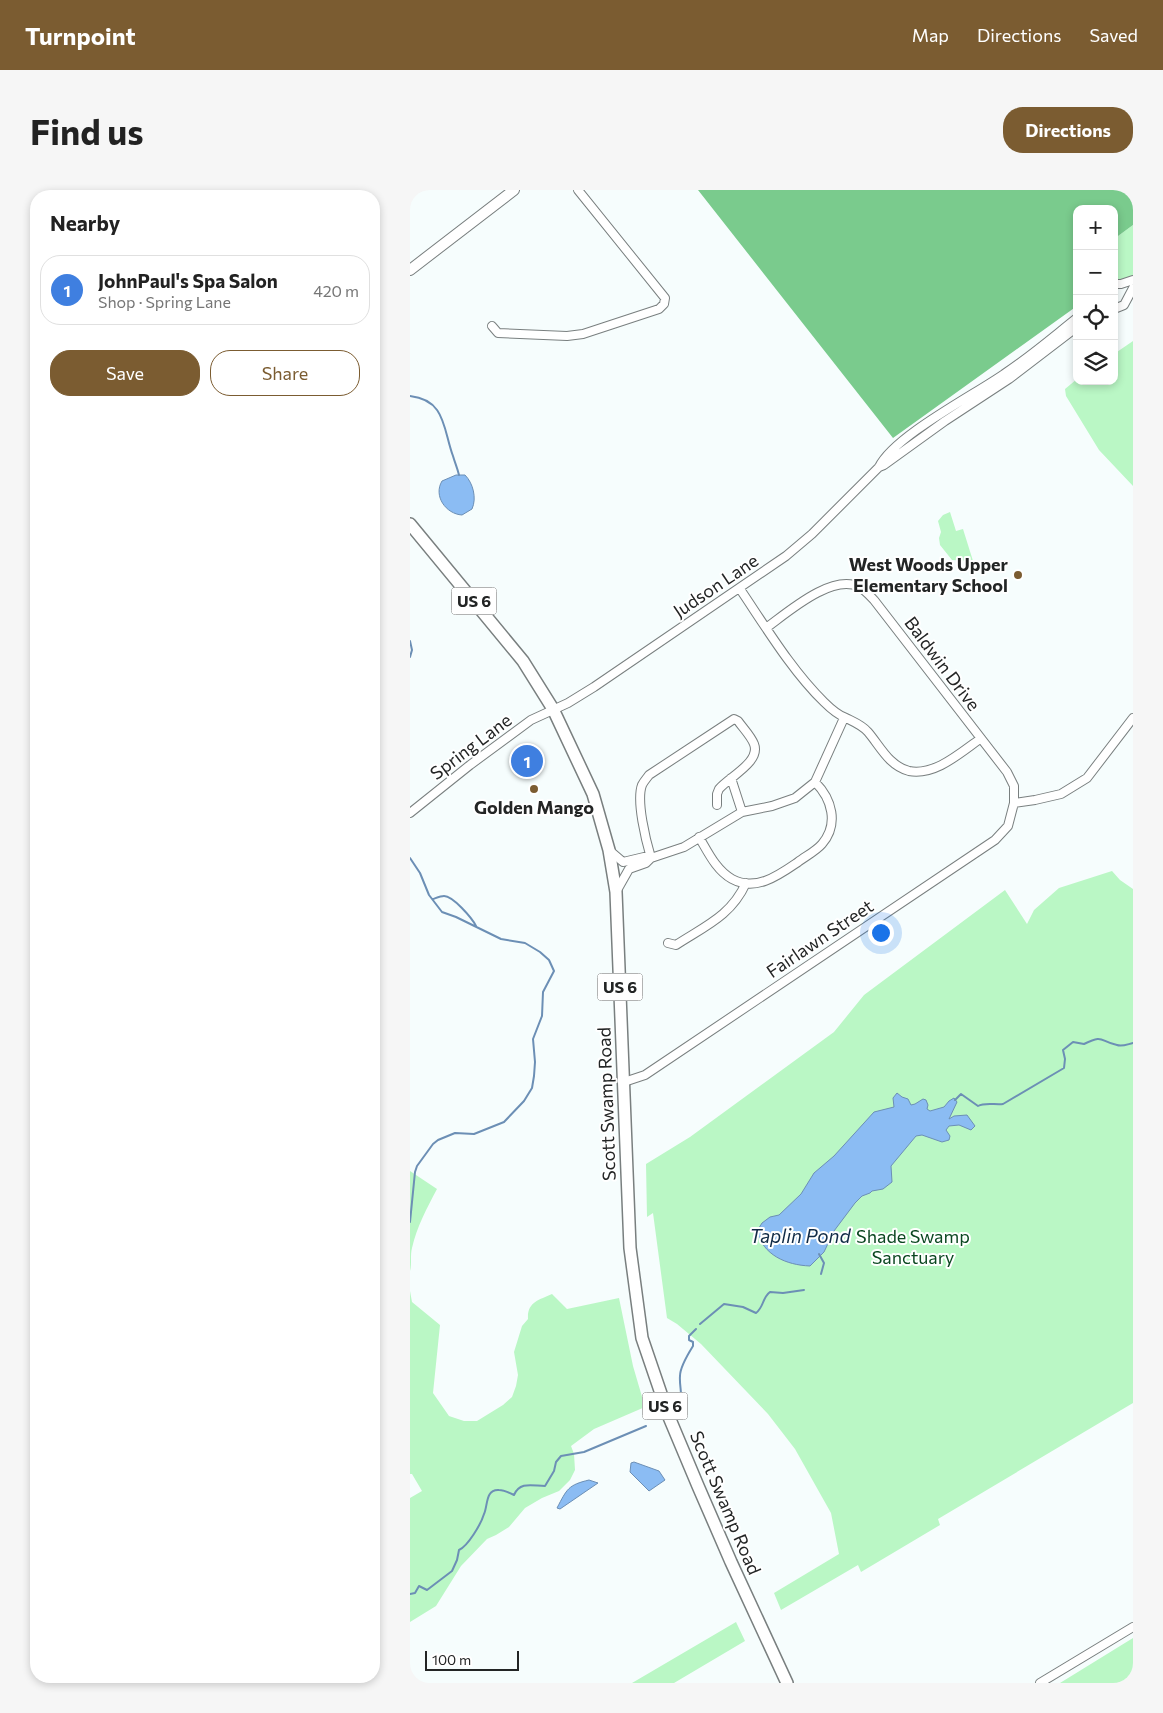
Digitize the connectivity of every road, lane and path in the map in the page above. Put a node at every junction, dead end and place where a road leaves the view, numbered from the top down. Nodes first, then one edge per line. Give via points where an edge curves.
1 (514, 190) edge
2 (578, 190) edge
3 (410, 270) edge
4 (1133, 280) edge
5 (1118, 284) edge
6 (1131, 291) edge
7 (1118, 307) edge
8 (1073, 321) edge
9 (492, 326) dead end
10 (1073, 330) edge
11 (879, 467) junction
12 (410, 524) edge
13 (740, 589) junction
14 (766, 628) junction
15 (553, 709) junction
16 (844, 718) junction
17 (1133, 718) edge
18 (980, 739) junction
19 (731, 778) junction
20 (815, 782) junction
21 (1014, 803) junction
22 (717, 805) dead end
23 (742, 812) junction
24 (410, 813) edge
25 (699, 837) junction
26 (609, 850) junction
27 (651, 858) junction
28 (746, 883) junction
29 (616, 892) junction
30 (668, 943) dead end
31 (624, 1082) junction
32 (1133, 1627) edge
33 (787, 1683) edge
34 (1040, 1683) edge

1 - 3 main road
2 - 9 street via 664,298 664,304 659,309 583,334 498,333
4 - 5 street
5 - 6 street
6 - 7 street via 1124,305
8 - 11 street, Judson Lane via 1004,375 913,434 890,452
10 - 11 street, Judson Lane via 1009,379
11 - 13 street, Judson Lane via 798,546
12 - 15 highway, Scott Swamp Road / US 6 via 523,660
13 - 14 street
13 - 15 street, Judson Lane via 594,687
14 - 16 street via 824,703
14 - 18 street, Baldwin Drive via 819,590 838,584 859,586 874,600
15 - 24 street, Spring Lane via 531,720
15 - 26 highway, Scott Swamp Road / US 6 via 593,794
16 - 18 street via 862,726 890,761 908,770 937,767
16 - 20 street
17 - 21 street via 1087,778 1061,794
18 - 21 street, Baldwin Drive via 1007,772 1014,786
19 - 22 street via 719,789
19 - 23 street
19 - 27 street via 752,760 755,752 753,743 734,720 649,775 642,785 641,803
20 - 23 street via 795,798
20 - 28 street via 831,805 832,822 826,838 816,850 776,877
21 - 31 street, Fairlawn Street via 1008,826 994,840 645,1075
23 - 25 street
25 - 27 street via 684,847
25 - 28 street via 721,871 733,880
26 - 27 street via 623,862
26 - 29 highway, Scott Swamp Road / US 6
27 - 29 street via 629,869
28 - 30 street via 723,914 676,944
29 - 31 highway, Scott Swamp Road / US 6
31 - 33 highway, Scott Swamp Road / US 6 via 630,1248 642,1338 669,1417 700,1492
32 - 34 street

